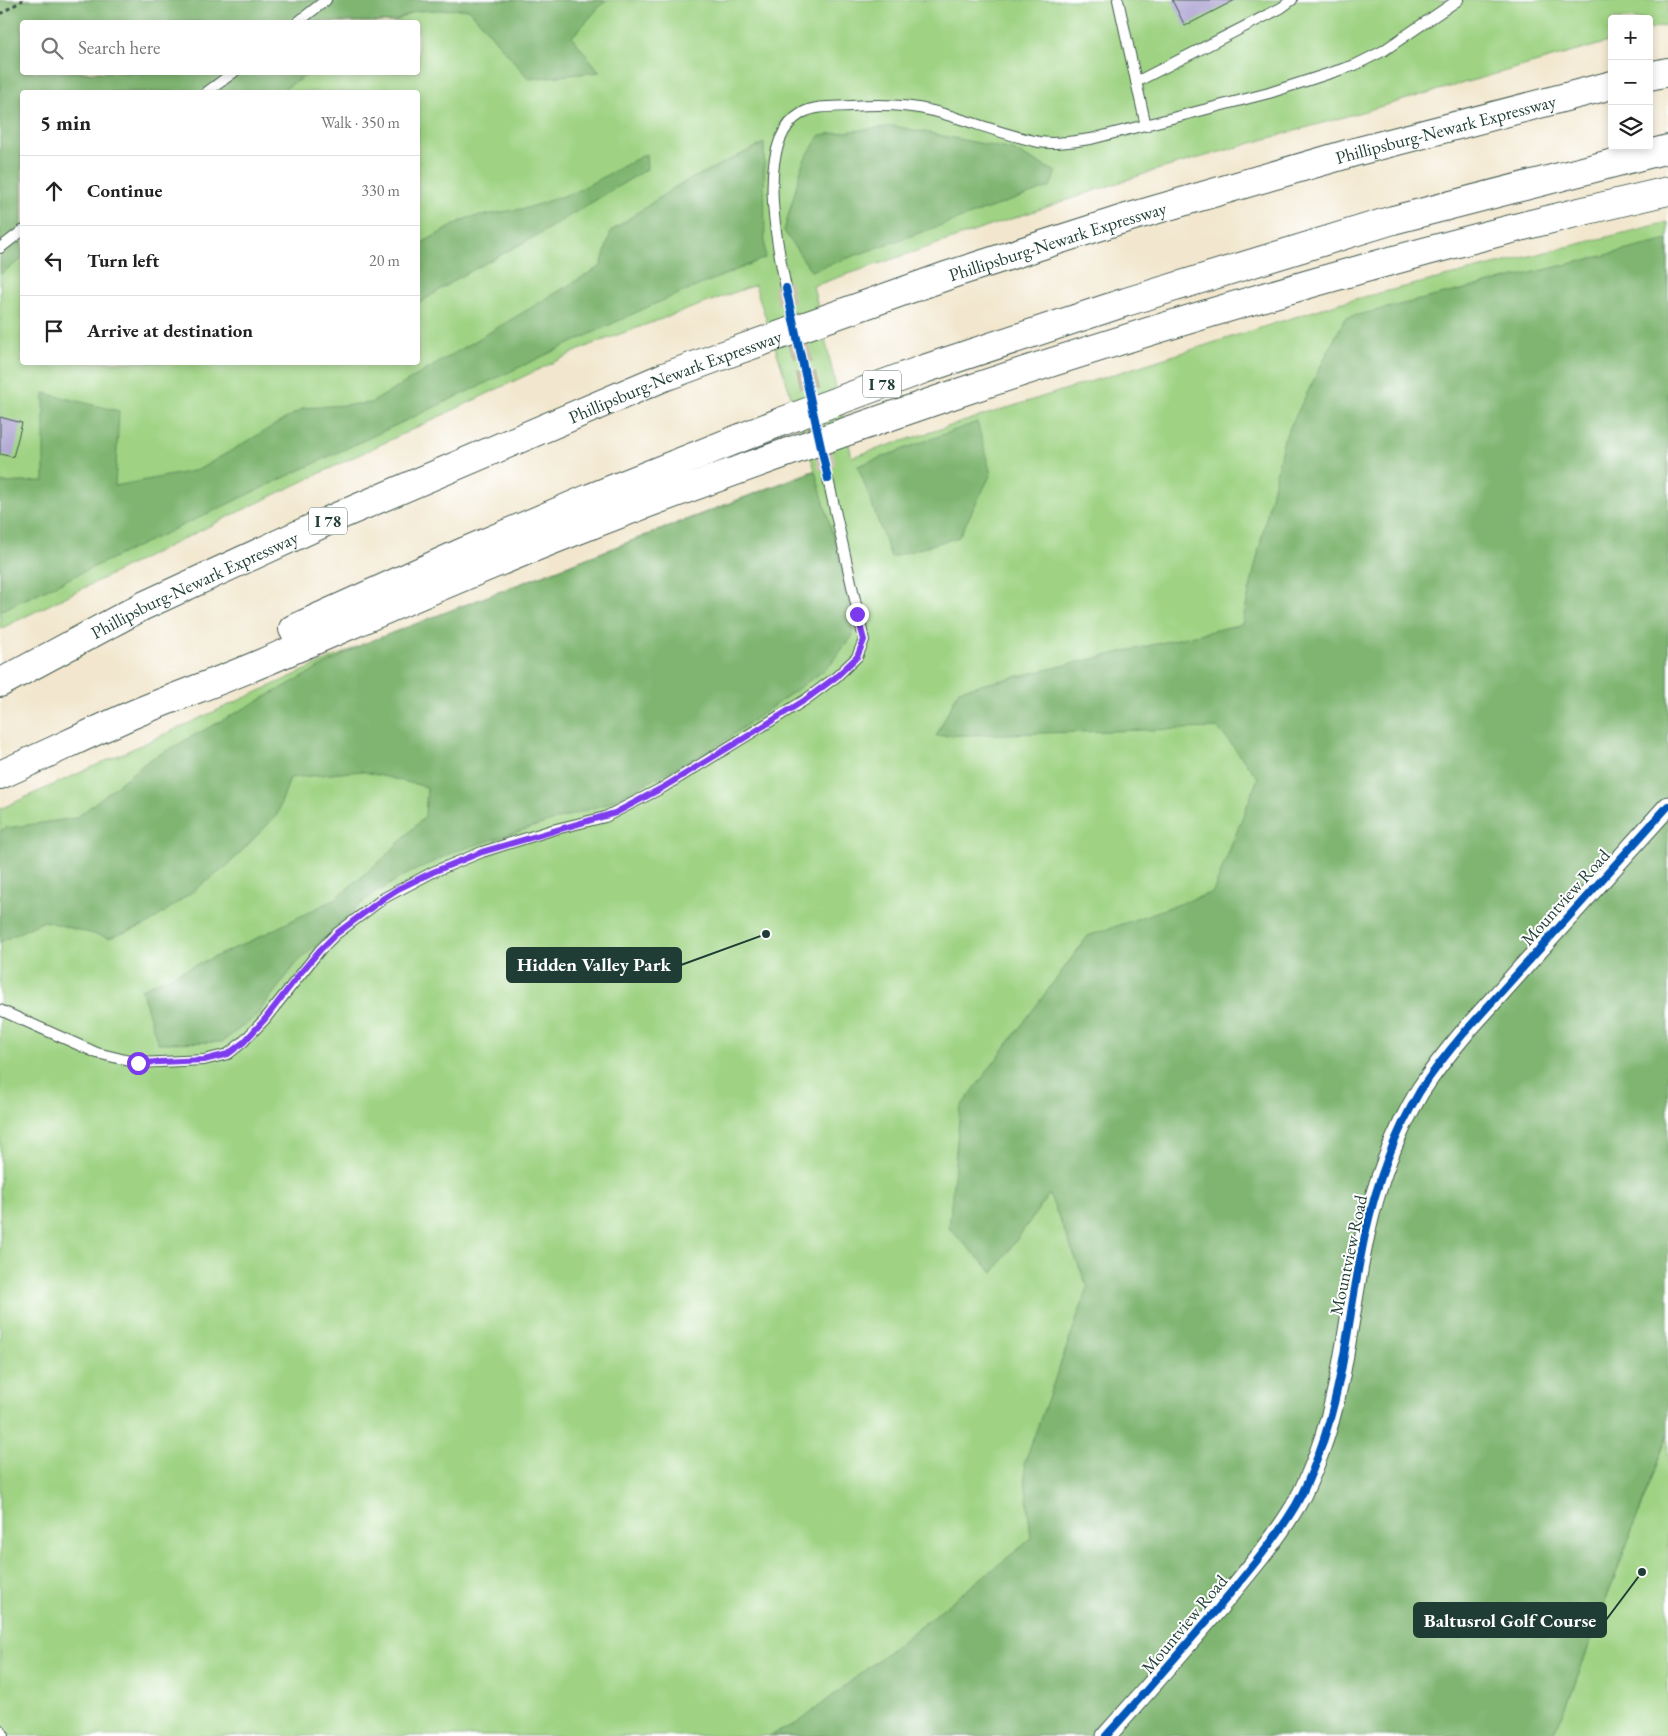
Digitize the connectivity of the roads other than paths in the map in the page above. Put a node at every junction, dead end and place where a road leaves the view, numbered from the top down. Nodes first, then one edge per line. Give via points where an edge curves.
1 (326, 0) edge
2 (1118, 0) edge
3 (1292, 0) edge
4 (1458, 0) edge
5 (301, 20) edge
6 (1668, 72) edge
7 (230, 75) edge
8 (1653, 75) edge
9 (1136, 82) junction
10 (1608, 86) edge
11 (210, 90) edge
12 (1146, 126) junction
13 (1668, 149) edge
14 (1668, 191) edge
15 (20, 233) edge
16 (0, 248) edge
17 (786, 288) tunnel mouth
18 (828, 479) tunnel mouth
19 (0, 683) edge
20 (132, 714) junction
21 (0, 775) edge
22 (1668, 806) edge
23 (0, 1010) edge
24 (0, 1730) edge
25 (3, 1736) edge
26 (1106, 1736) edge

1 - 5 lane
2 - 9 lane
3 - 9 lane
4 - 12 lane via 1384,51 1355,65 1269,93
6 - 8 highway
7 - 11 lane
9 - 12 lane
10 - 19 highway, Phillipsburg-Newark Expressway / I 78 via 1351,153 1120,220 949,275 664,377 341,515 143,606
12 - 17 lane via 1091,139 1050,143 906,106 866,105 803,112 788,125 774,165 773,216
13 - 20 highway, I 78 via 1393,220 1117,304 855,394 634,480 453,557 255,647
14 - 20 highway, I 78 via 1480,237 1270,294 1123,338 878,420 569,534
15 - 16 lane
18 - 23 lane via 864,640 849,666 805,700 662,788 615,813 490,849 398,889 336,934 265,1019 228,1054 204,1060 138,1063 97,1053
20 - 21 highway, I 78
22 - 26 street, Mountview Road via 1464,1033 1420,1091 1379,1181 1365,1236 1333,1407 1319,1452 1297,1504 1263,1553
24 - 25 lane

